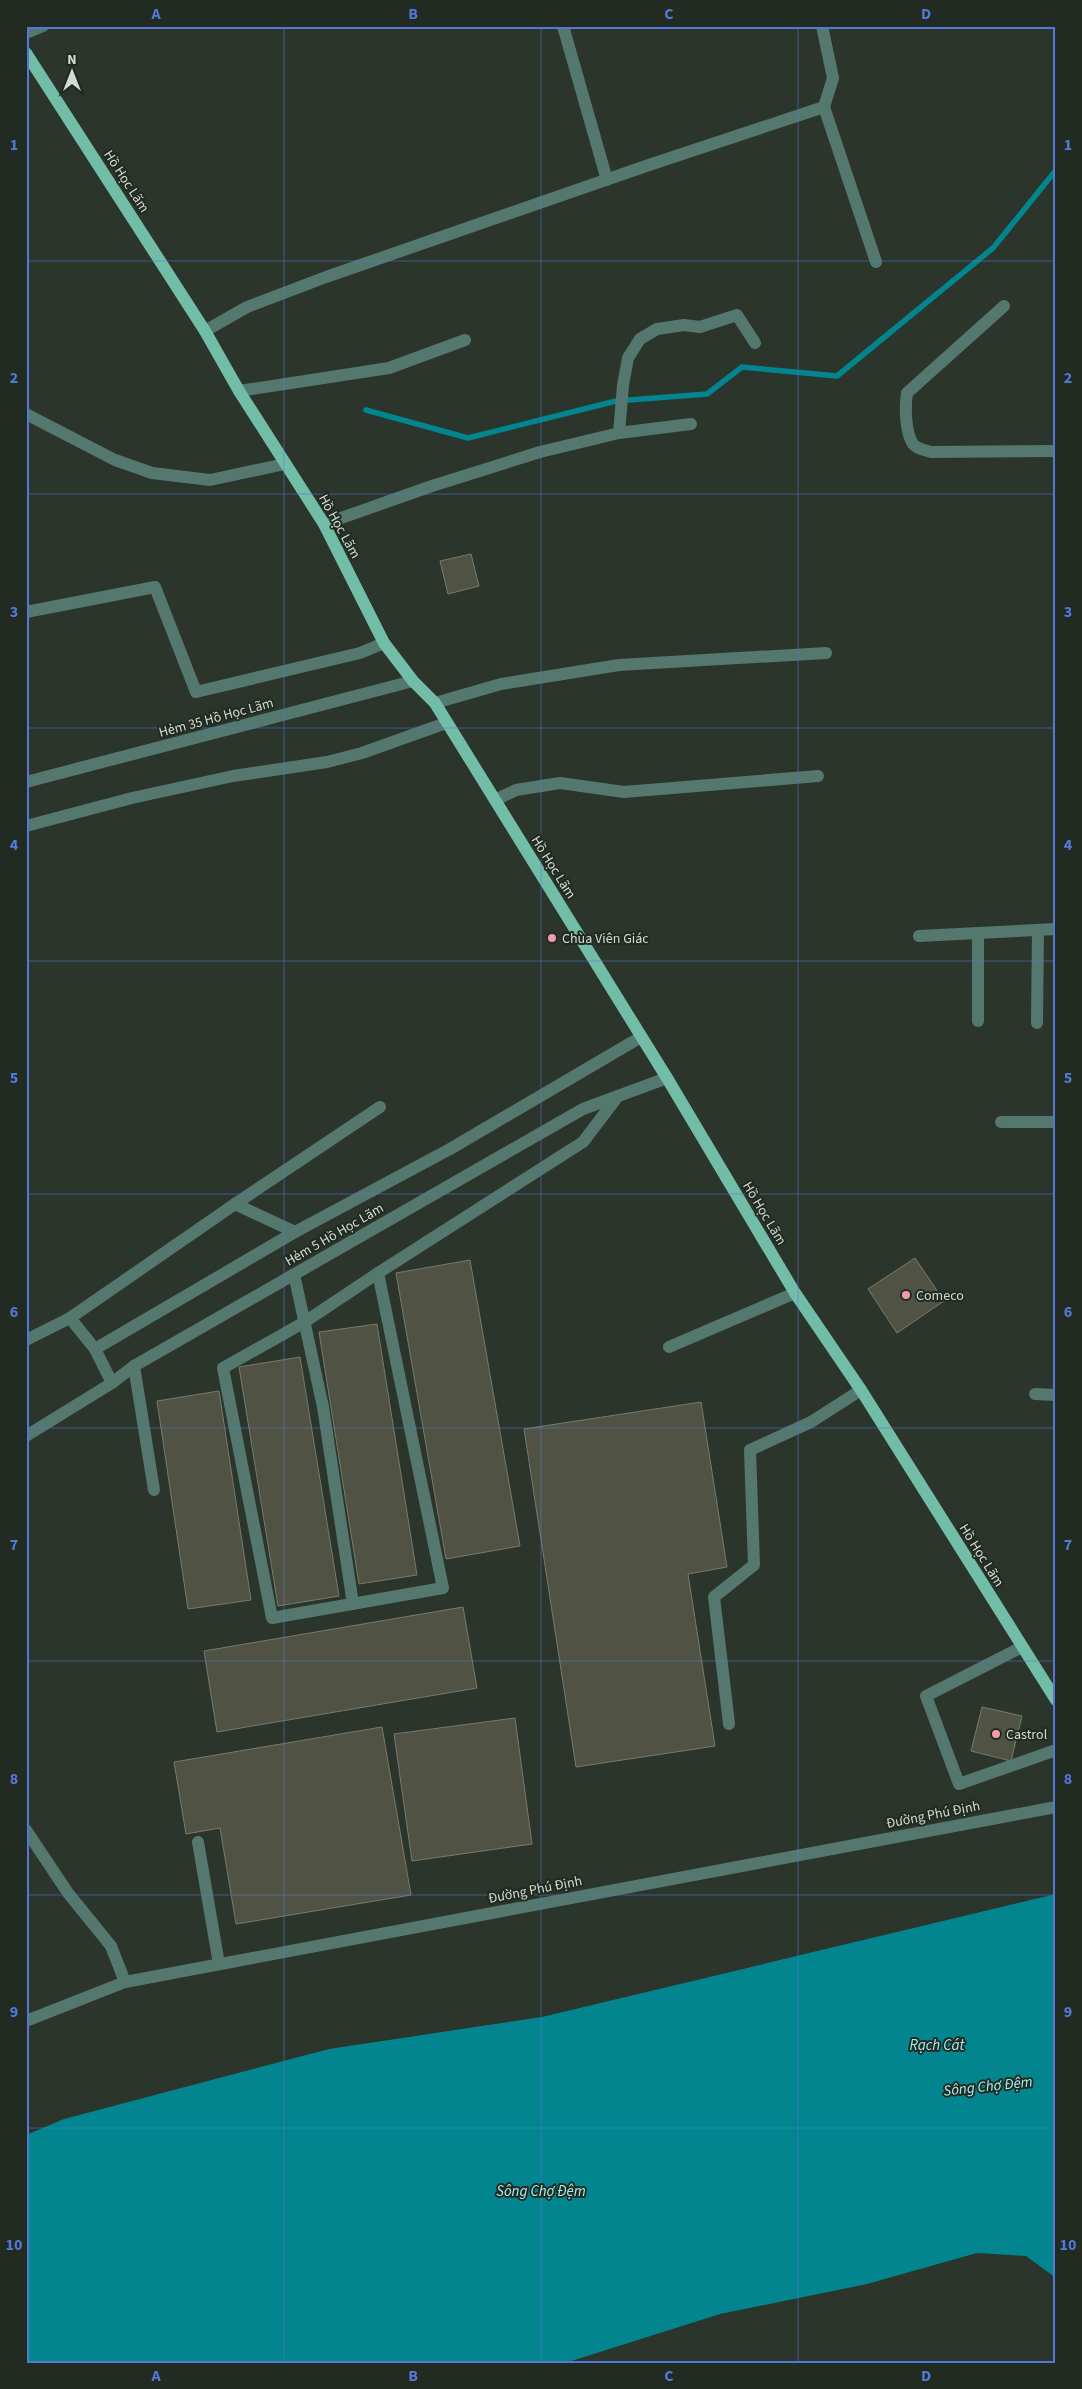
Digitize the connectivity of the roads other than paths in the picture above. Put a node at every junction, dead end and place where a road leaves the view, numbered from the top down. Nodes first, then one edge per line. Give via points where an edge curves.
1 (43, 26) edge
2 (563, 26) edge
3 (822, 26) edge
4 (26, 32) edge
5 (26, 52) edge
6 (30, 66) edge
7 (824, 108) junction
8 (607, 180) junction
9 (876, 262) dead end
10 (1004, 306) dead end
11 (205, 330) junction
12 (465, 340) dead end
13 (755, 343) dead end
14 (239, 391) junction
15 (26, 414) edge
16 (691, 424) dead end
17 (619, 433) junction
18 (1056, 451) edge
19 (285, 464) junction
20 (324, 524) junction
21 (26, 612) edge
22 (384, 643) junction
23 (826, 653) dead end
24 (413, 681) junction
25 (435, 703) junction
26 (446, 723) junction
27 (818, 776) dead end
28 (26, 782) edge
29 (495, 800) junction
30 (26, 826) edge
31 (1056, 929) edge
32 (1038, 930) junction
33 (978, 933) junction
34 (919, 936) dead end
35 (978, 1021) dead end
36 (1037, 1023) dead end
37 (641, 1037) junction
38 (667, 1078) junction
39 (618, 1096) junction
40 (380, 1107) dead end
41 (1001, 1122) dead end
42 (1056, 1122) edge
43 (235, 1204) junction
44 (295, 1232) junction
45 (378, 1273) junction
46 (294, 1274) junction
47 (795, 1293) junction
48 (70, 1318) junction
49 (303, 1322) junction
50 (26, 1340) edge
51 (669, 1347) dead end
52 (95, 1348) junction
53 (134, 1366) junction
54 (112, 1384) junction
55 (861, 1390) junction
56 (1035, 1394) dead end
57 (1056, 1396) edge
58 (26, 1436) edge
59 (154, 1490) dead end
60 (353, 1604) junction
61 (1022, 1647) junction
62 (1056, 1700) edge
63 (729, 1724) dead end
64 (1056, 1750) edge
65 (1056, 1807) edge
66 (26, 1830) edge
67 (198, 1842) dead end
68 (219, 1964) junction
69 (125, 1982) junction
70 (26, 2021) edge

1 - 4 street
2 - 8 street
3 - 7 street via 833,78
5 - 6 main road, Hồ Học Lãm
6 - 11 main road, Hồ Học Lãm
7 - 8 street
7 - 9 street
8 - 11 street via 326,277 247,308
10 - 18 street via 907,393 909,432 914,444 931,452
11 - 14 main road, Hồ Học Lãm
12 - 14 street via 389,368
13 - 17 street via 737,315 700,327 684,325 657,329 640,339 628,358
14 - 19 main road, Hồ Học Lãm
15 - 19 street via 115,460 152,472 210,480
16 - 17 street
17 - 20 street via 531,454
19 - 20 main road, Hồ Học Lãm
20 - 22 main road, Hồ Học Lãm
21 - 22 street via 155,587 196,692 360,653
22 - 24 main road, Hồ Học Lãm
23 - 25 street via 619,666 501,684
24 - 25 main road, Hồ Học Lãm
24 - 28 street, Hẻm 35 Hồ Học Lãm
25 - 26 main road, Hồ Học Lãm
26 - 29 main road, Hồ Học Lãm
26 - 30 street via 327,762 233,776
27 - 29 street via 624,792 560,783 516,790
29 - 37 main road, Hồ Học Lãm
31 - 32 street
32 - 33 street
32 - 36 street
33 - 34 street
33 - 35 street
37 - 38 main road, Hồ Học Lãm
37 - 44 street via 450,1149
38 - 39 street, Hẻm 5 Hồ Học Lãm
38 - 47 main road, Hồ Học Lãm
39 - 45 street via 583,1142
39 - 46 street, Hẻm 5 Hồ Học Lãm via 583,1109
40 - 43 street
41 - 42 street
43 - 44 street
43 - 48 street
44 - 52 street
45 - 49 street
45 - 60 street via 443,1588
46 - 49 street
46 - 53 street, Hẻm 5 Hồ Học Lãm
47 - 51 street
47 - 55 main road, Hồ Học Lãm
48 - 50 street
48 - 52 street
49 - 60 street via 323,1408
49 - 60 street via 223,1368 272,1618
52 - 54 street
53 - 54 street, Hẻm 5 Hồ Học Lãm
53 - 59 street
54 - 58 street, Hẻm 5 Hồ Học Lãm
55 - 61 main road, Hồ Học Lãm
55 - 63 street via 811,1422 750,1450 754,1566 714,1597
56 - 57 street
61 - 62 main road, Hồ Học Lãm
61 - 64 street via 926,1696 959,1784
65 - 68 street, Đường Phú Định
66 - 69 street via 68,1893 111,1946
67 - 68 street
68 - 69 street, Đường Phú Định
69 - 70 street, Đường Phú Định

